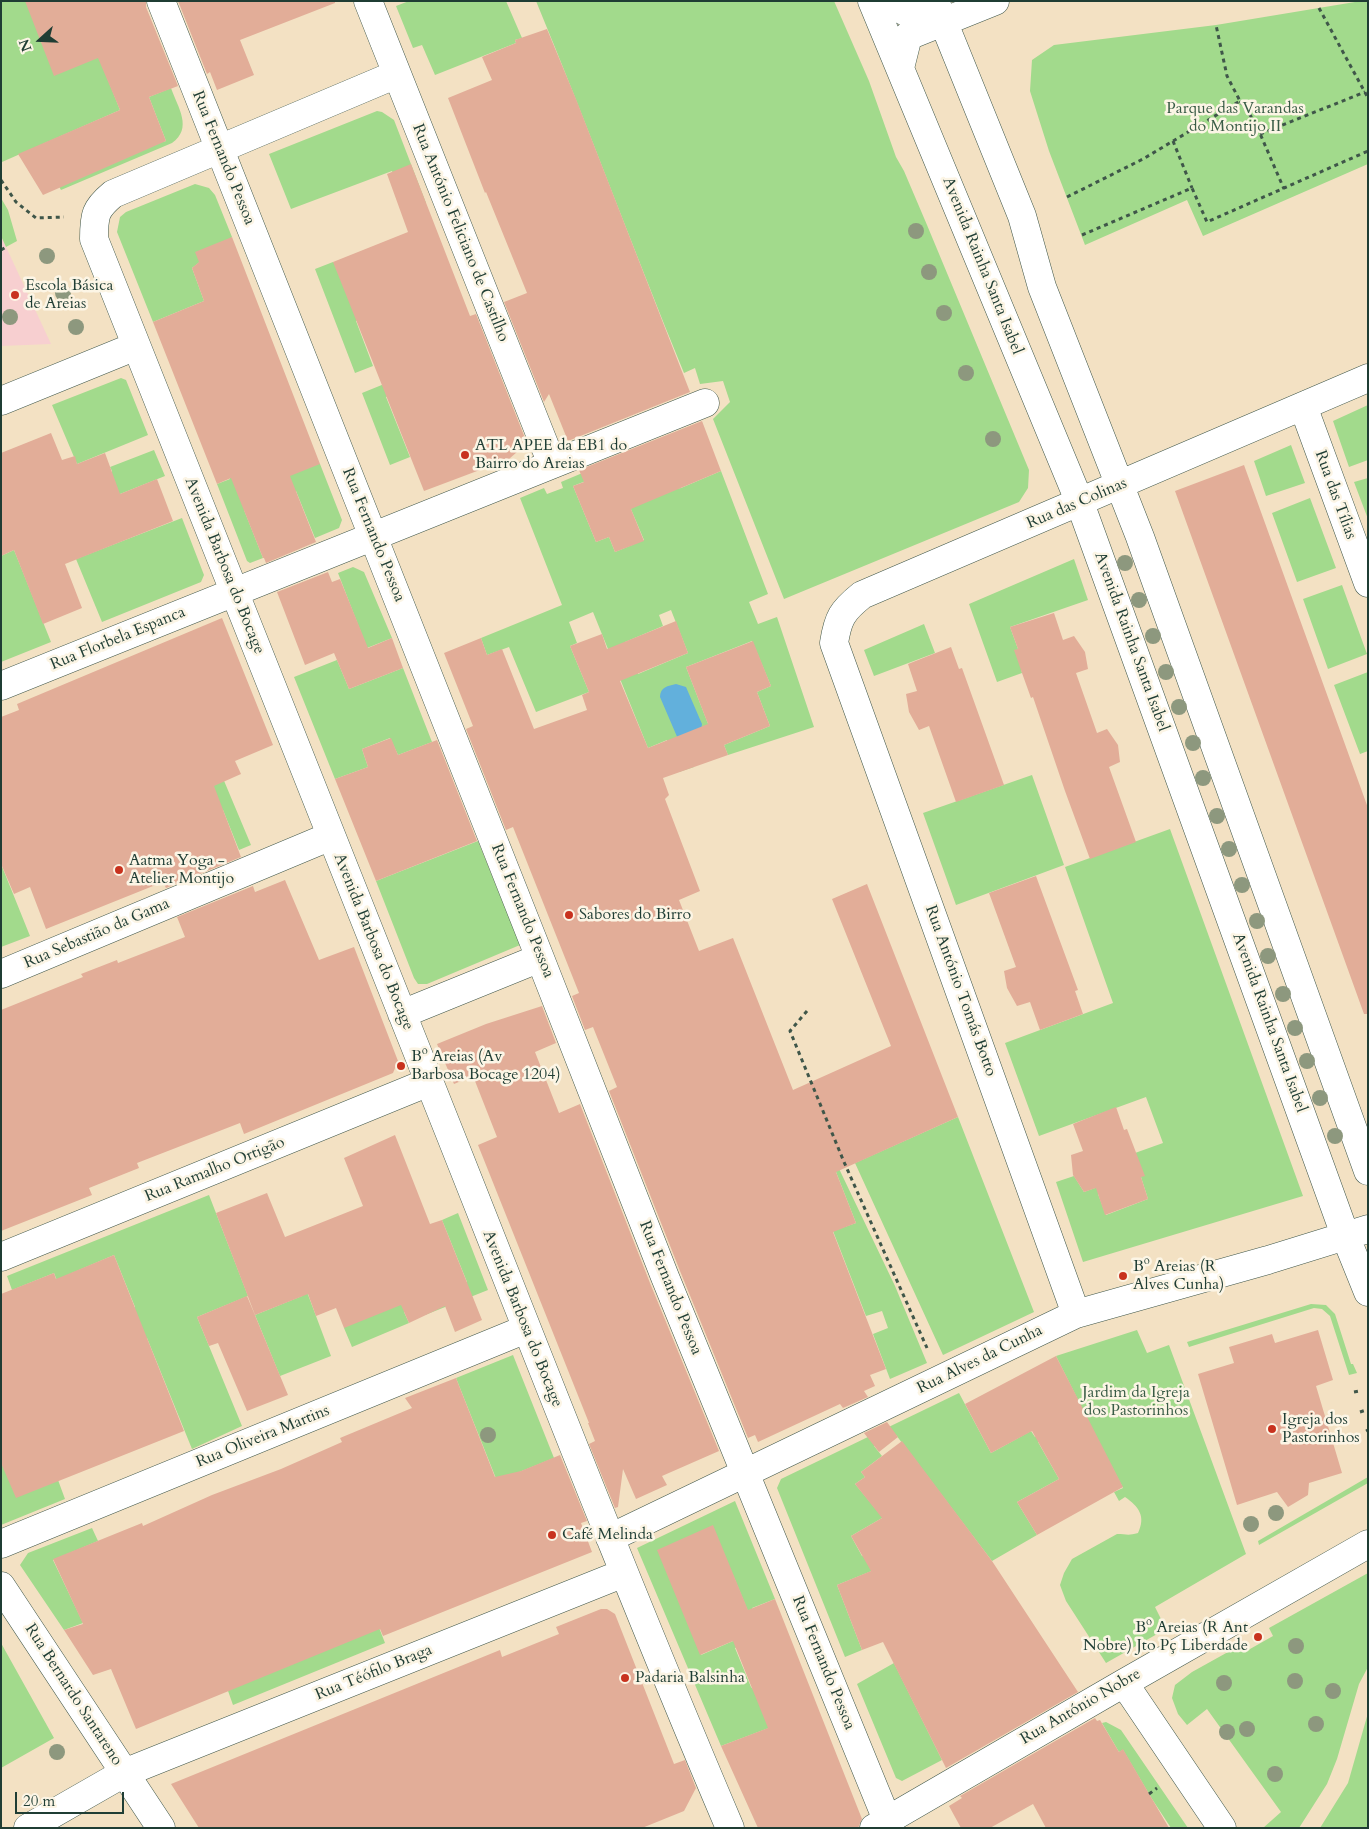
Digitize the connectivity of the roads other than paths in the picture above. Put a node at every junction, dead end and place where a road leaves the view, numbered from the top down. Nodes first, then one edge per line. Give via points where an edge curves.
1 (161, 1) edge
2 (368, 1) edge
3 (872, 1) edge
4 (900, 1) edge
5 (995, 1) edge
6 (940, 12) edge
7 (900, 68) junction
8 (397, 74) junction
9 (219, 149) junction
10 (136, 346) junction
11 (1368, 378) edge
12 (1, 401) edge
13 (705, 403) dead end
14 (1303, 406) junction
15 (552, 464) junction
16 (1119, 485) junction
17 (1080, 502) junction
18 (373, 536) junction
19 (1368, 583) edge
20 (235, 592) junction
21 (843, 667) joint
22 (1, 686) edge
23 (331, 836) junction
24 (540, 958) junction
25 (1, 974) edge
26 (402, 1014) junction
27 (429, 1082) junction
28 (1368, 1171) edge
29 (1357, 1232) edge
30 (1, 1257) edge
31 (1368, 1292) edge
32 (1076, 1314) junction
33 (526, 1329) junction
34 (746, 1474) junction
35 (610, 1538) junction
36 (1, 1544) edge
37 (1368, 1544) edge
38 (624, 1573) junction
39 (1, 1586) edge
40 (1124, 1683) junction
41 (124, 1773) junction
42 (881, 1824) edge
43 (728, 1827) edge
44 (28, 1828) edge
45 (161, 1828) edge
46 (1222, 1828) edge

1 - 9 street, Rua Fernando Pessoa
2 - 8 street, Rua António Feliciano de Castilho
3 - 7 street, Avenida Rainha Santa Isabel
4 - 6 street via 904,11
5 - 6 street
6 - 7 street via 908,36
6 - 16 street via 1022,216 1042,287
7 - 17 street, Avenida Rainha Santa Isabel
8 - 9 street
8 - 15 street, Rua António Feliciano de Castilho
9 - 10 street, Avenida Barbosa do Bocage via 113,194 101,204 94,216 94,239
9 - 18 street, Rua Fernando Pessoa
10 - 12 street
10 - 20 street, Avenida Barbosa do Bocage
11 - 14 street, Rua das Colinas
13 - 15 street, Rua Florbela Espanca
14 - 16 street, Rua das Colinas
14 - 19 street, Rua das Tílias
15 - 18 street, Rua Florbela Espanca
16 - 17 street, Rua das Colinas
16 - 28 street
17 - 21 street, Rua das Colinas via 862,595 846,607 837,625 834,643
17 - 29 street, Avenida Rainha Santa Isabel
18 - 20 street, Rua Florbela Espanca
18 - 24 street, Rua Fernando Pessoa
20 - 22 street, Rua Florbela Espanca
20 - 23 street, Avenida Barbosa do Bocage
21 - 32 street, Rua António Tomás Botto
23 - 25 street, Rua Sebastião da Gama
23 - 26 street, Avenida Barbosa do Bocage
24 - 26 street
24 - 34 street, Rua Fernando Pessoa
26 - 27 street, Avenida Barbosa do Bocage
27 - 30 street, Rua Ramalho Ortigão
27 - 33 street, Avenida Barbosa do Bocage
29 - 31 street, Avenida Rainha Santa Isabel
29 - 32 street, Rua Alves da Cunha
32 - 34 street, Rua Alves da Cunha
33 - 35 street, Avenida Barbosa do Bocage
33 - 36 street, Rua Oliveira Martins
34 - 35 street, Rua Alves da Cunha
34 - 42 street, Rua Fernando Pessoa
35 - 38 street, Avenida Barbosa do Bocage
37 - 40 street, Rua António Nobre
38 - 41 street, Rua Téófilo Braga
38 - 43 street, Avenida Barbosa do Bocage
39 - 41 street, Rua Bernardo Santareno
40 - 42 street, Rua António Nobre
40 - 46 street
41 - 44 street, Rua Téófilo Braga
41 - 45 street, Rua Bernardo Santareno

